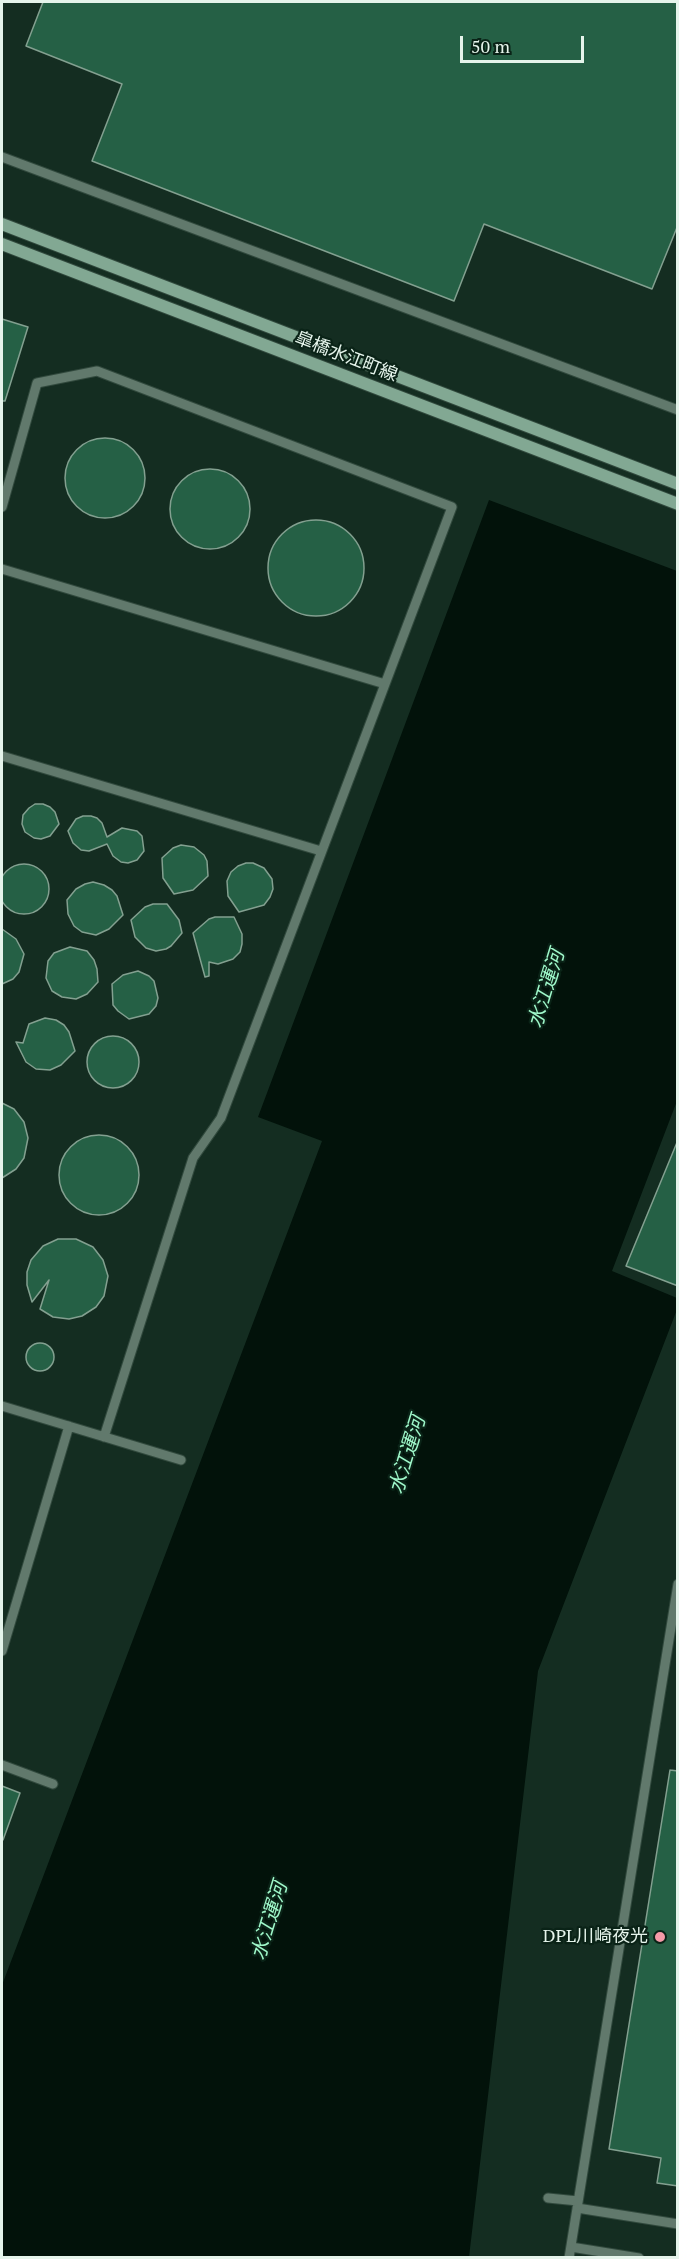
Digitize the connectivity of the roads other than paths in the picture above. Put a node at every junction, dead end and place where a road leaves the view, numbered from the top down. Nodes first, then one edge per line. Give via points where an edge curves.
1 (2, 157) edge
2 (2, 224) edge
3 (2, 243) edge
4 (678, 410) edge
5 (678, 484) edge
6 (678, 504) edge
7 (2, 507) edge
8 (2, 569) edge
9 (385, 684) junction
10 (2, 756) edge
11 (321, 851) junction
12 (2, 1406) edge
13 (69, 1426) junction
14 (105, 1437) junction
15 (181, 1460) dead end
16 (678, 1584) edge
17 (2, 1651) edge
18 (2, 1765) edge
19 (52, 1784) dead end
20 (548, 2198) dead end
21 (578, 2205) junction
22 (678, 2224) edge
23 (571, 2247) junction
24 (569, 2258) edge
25 (639, 2258) edge

1 - 4 lane
2 - 5 street, 皐橋水江町線
3 - 6 street, 皐橋水江町線
7 - 9 lane via 37,383 97,370 452,507
8 - 9 lane
9 - 11 lane
10 - 11 lane
11 - 14 lane via 221,1118 193,1158
12 - 13 lane
13 - 14 lane
13 - 17 lane
14 - 15 lane
16 - 21 lane
18 - 19 lane
20 - 21 lane
21 - 22 lane
21 - 23 lane
23 - 24 lane
23 - 25 lane

